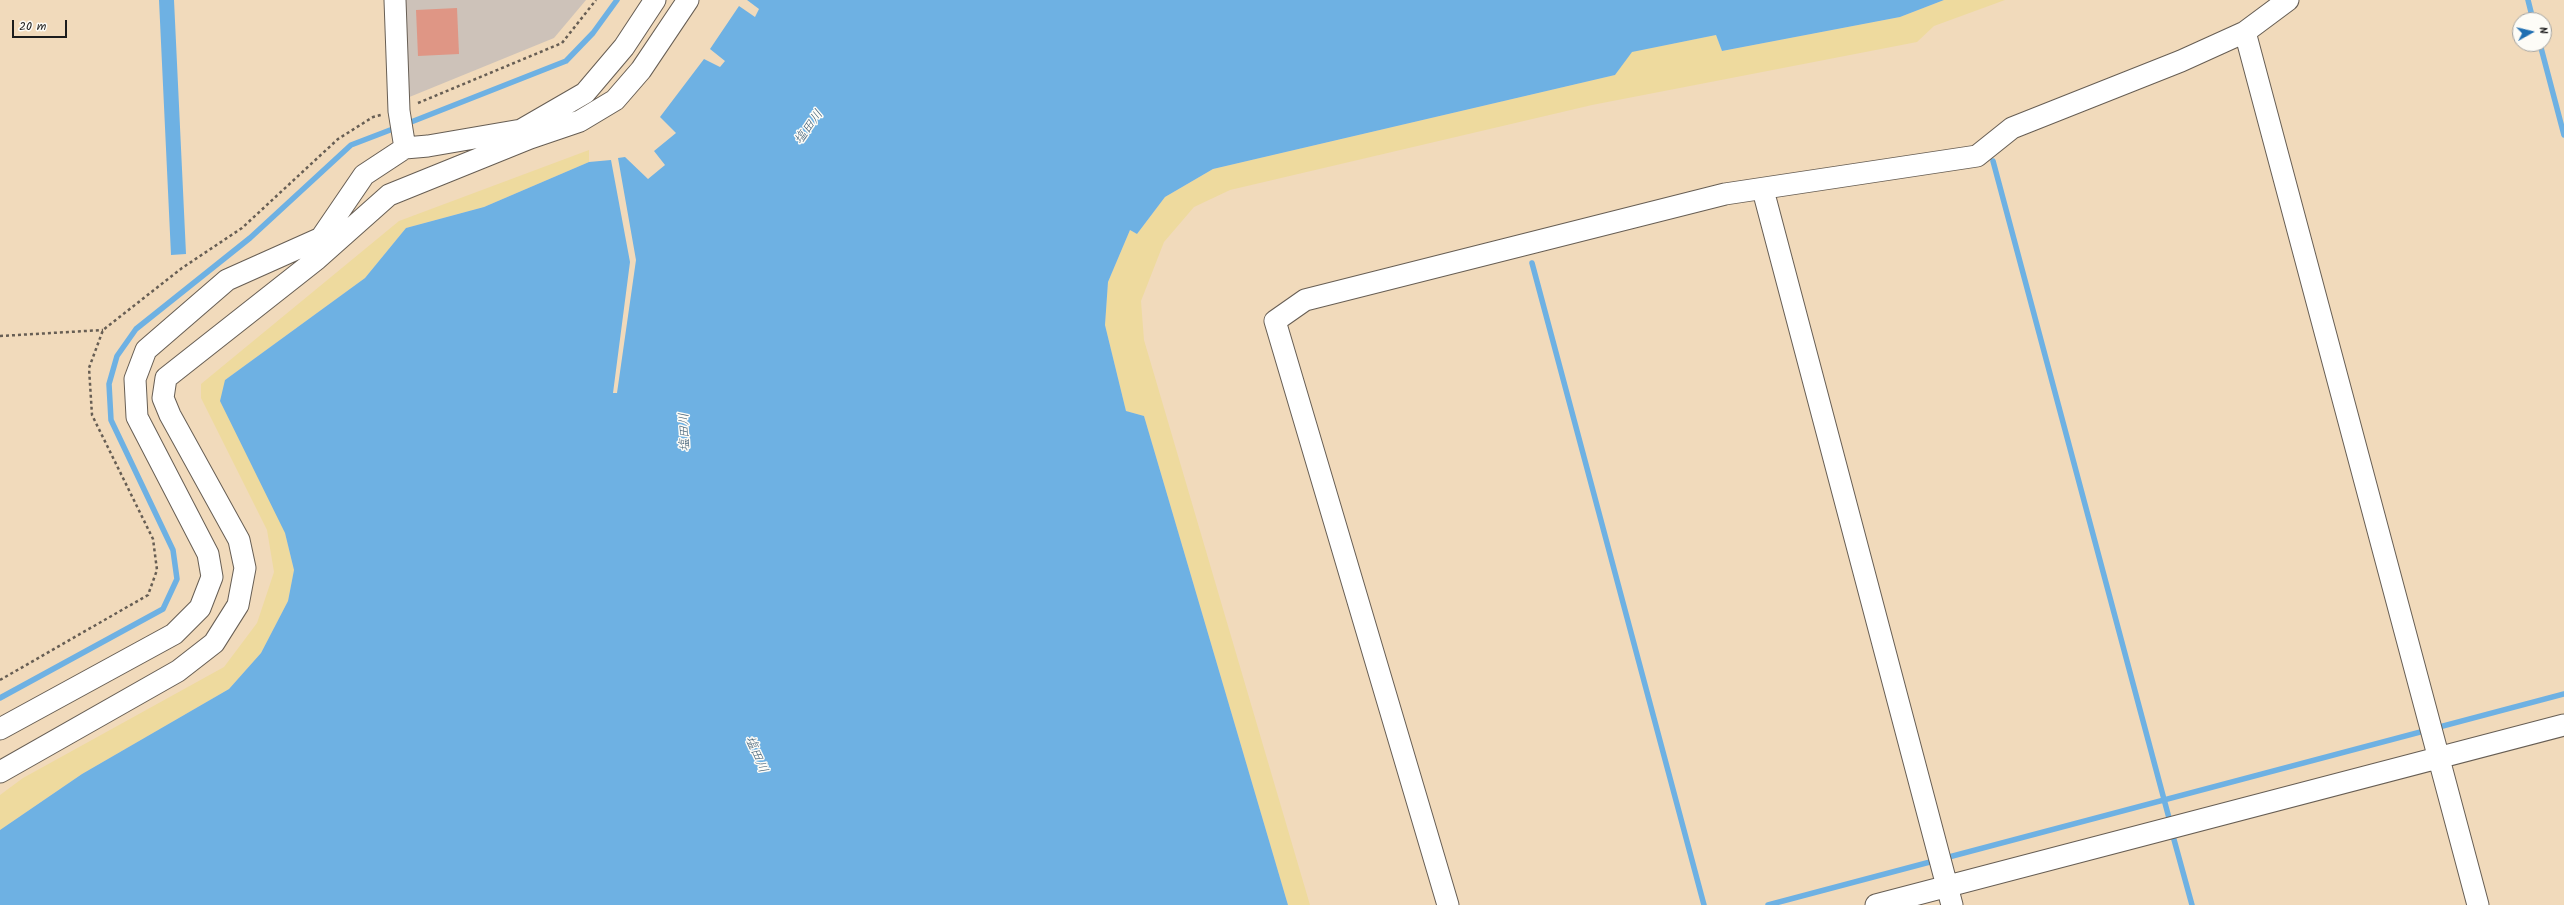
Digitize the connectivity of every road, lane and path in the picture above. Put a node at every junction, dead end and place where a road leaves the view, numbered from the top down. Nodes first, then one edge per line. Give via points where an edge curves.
1 (395, 0) edge
2 (596, 0) edge
3 (655, 0) edge
4 (688, 0) edge
5 (2288, 0) edge
6 (2245, 32) junction
7 (399, 111) junction
8 (526, 134) junction
9 (404, 142) junction
10 (1763, 190) junction
11 (321, 238) junction
12 (317, 259) junction
13 (103, 330) junction
14 (0, 336) edge
15 (0, 680) edge
16 (2564, 725) edge
17 (0, 729) edge
18 (2436, 749) junction
19 (0, 772) edge
20 (1948, 888) edge
21 (1448, 905) edge
22 (1876, 905) edge
23 (2478, 905) edge

1 - 7 street
2 - 7 path via 562,43
3 - 8 street via 624,47 585,93
4 - 8 street via 641,70 615,100 580,121
5 - 6 street
6 - 10 street via 2181,61 2012,128 1977,156
6 - 18 street
7 - 9 street
7 - 13 path via 373,117 338,140 242,228 182,268
8 - 9 street via 428,146
8 - 12 street via 389,195
9 - 11 street via 364,175
10 - 20 street
10 - 21 street via 1725,194 1305,300 1275,321
11 - 12 street
11 - 17 street via 227,280 146,350 135,379 137,417 208,554 212,576 200,608 174,634
12 - 19 street via 166,378 163,398 170,415 238,540 245,568 238,604 214,643 178,671
13 - 14 path
13 - 15 path via 89,368 92,415 153,539 157,570 148,595
16 - 18 street
18 - 20 street
18 - 23 street
20 - 22 street

